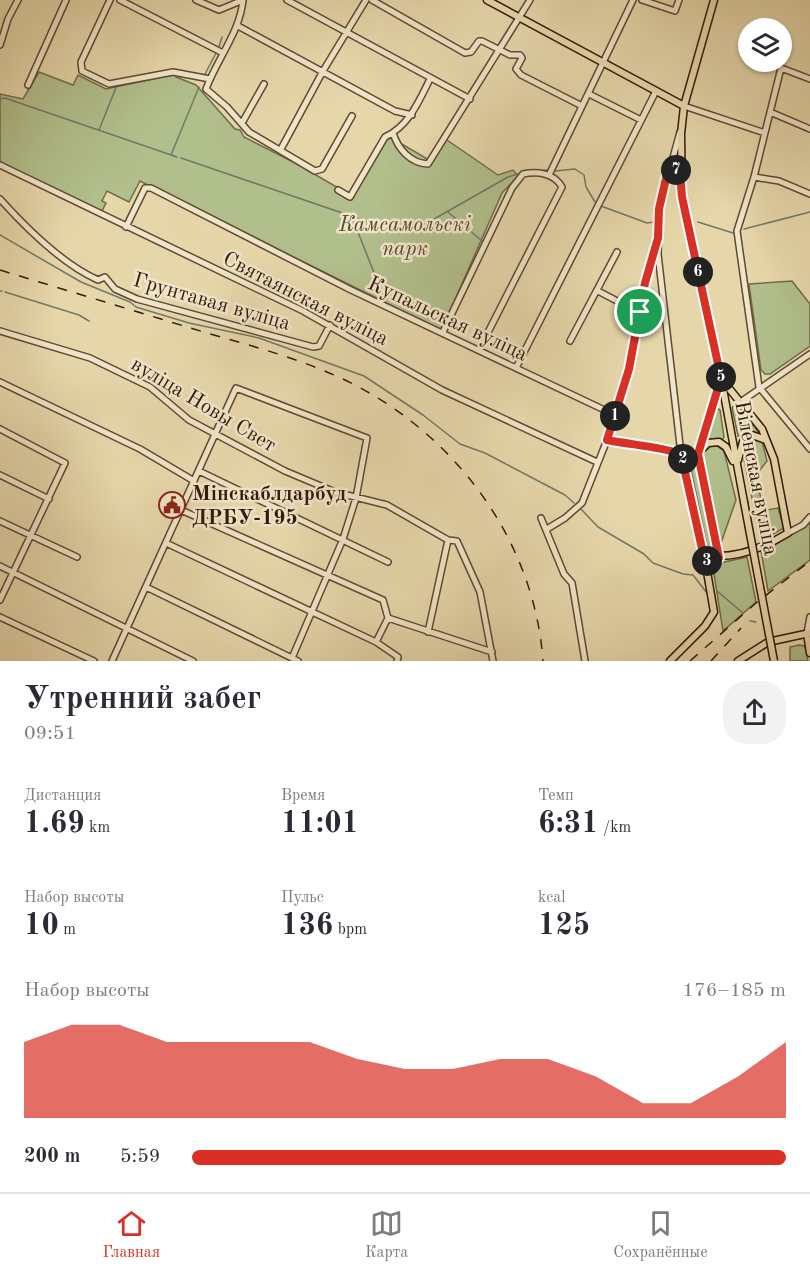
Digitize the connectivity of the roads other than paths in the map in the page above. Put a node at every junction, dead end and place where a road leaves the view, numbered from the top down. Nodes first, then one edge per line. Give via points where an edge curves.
1 (18, 0) edge
2 (66, 0) edge
3 (110, 0) edge
4 (120, 0) edge
5 (136, 0) edge
6 (196, 0) edge
7 (243, 0) edge
8 (287, 0) edge
9 (366, 0) edge
10 (372, 0) edge
11 (487, 0) edge
12 (530, 0) edge
13 (633, 0) edge
14 (642, 0) edge
15 (679, 0) edge
16 (714, 0) edge
17 (132, 7) junction
18 (520, 17) junction
19 (238, 26) junction
20 (347, 32) junction
21 (0, 45) edge
22 (500, 49) junction
23 (221, 52) junction
24 (604, 63) junction
25 (323, 71) junction
26 (210, 79) junction
27 (430, 79) junction
28 (810, 79) edge
29 (264, 84) dead end
30 (28, 85) dead end
31 (656, 91) junction
32 (589, 94) junction
33 (470, 99) junction
34 (582, 106) junction
35 (684, 106) junction
36 (770, 112) junction
37 (412, 115) junction
38 (352, 116) dead end
39 (641, 120) junction
40 (242, 123) junction
41 (682, 125) junction
42 (810, 129) edge
43 (765, 133) junction
44 (393, 134) junction
45 (281, 149) junction
46 (0, 165) edge
47 (668, 170) junction
48 (680, 172) junction
49 (549, 176) junction
50 (754, 177) junction
51 (338, 190) dead end
52 (810, 194) edge
53 (0, 199) edge
54 (126, 227) junction
55 (617, 252) dead end
56 (656, 254) junction
57 (598, 291) junction
58 (640, 312) junction
59 (330, 326) junction
60 (0, 331) edge
61 (442, 332) junction
62 (570, 341) dead end
63 (479, 350) junction
64 (810, 354) edge
65 (516, 368) junction
66 (721, 378) junction
67 (0, 382) edge
68 (759, 387) junction
69 (739, 403) junction
70 (615, 415) junction
71 (0, 429) edge
72 (216, 435) junction
73 (607, 440) junction
74 (766, 440) junction
75 (810, 449) edge
76 (681, 454) junction
77 (698, 454) junction
78 (597, 462) junction
79 (737, 468) junction
80 (199, 471) junction
81 (0, 475) edge
82 (194, 481) junction
83 (356, 498) junction
84 (49, 500) junction
85 (181, 510) junction
86 (810, 517) edge
87 (541, 518) dead end
88 (0, 521) edge
89 (547, 529) junction
90 (788, 533) junction
91 (32, 536) junction
92 (344, 539) junction
93 (447, 540) junction
94 (166, 543) junction
95 (77, 557) dead end
96 (713, 558) junction
97 (388, 562) dead end
98 (0, 566) edge
99 (14, 572) junction
100 (329, 576) junction
101 (146, 587) junction
102 (0, 600) edge
103 (313, 613) junction
104 (0, 617) edge
105 (810, 617) edge
106 (388, 618) junction
107 (127, 628) junction
108 (428, 632) junction
109 (809, 633) edge
110 (376, 642) junction
111 (492, 652) junction
112 (810, 653) edge
113 (295, 660) edge
114 (94, 661) edge
115 (112, 661) edge
116 (193, 661) edge
117 (397, 661) edge
118 (493, 661) edge
119 (585, 661) edge
120 (670, 661) edge
121 (738, 661) edge
122 (774, 661) edge

1 - 21 street
2 - 30 street
3 - 26 street via 81,62 82,71 109,84 173,72
4 - 17 street
5 - 17 street
6 - 7 street via 219,10
7 - 19 street
8 - 20 street
9 - 20 street
10 - 22 street via 465,53 471,52 479,41
11 - 18 main road
12 - 18 street
13 - 24 street
14 - 15 street via 675,12
16 - 35 main road, Віленская вуліца
17 - 23 street
18 - 22 street
18 - 24 main road
19 - 23 street
19 - 25 street
20 - 25 street
20 - 27 street
22 - 33 street
22 - 34 street via 522,57 516,69 521,75
23 - 26 street
24 - 31 main road
24 - 32 street
25 - 37 street via 395,111
25 - 45 street
26 - 40 street via 206,89
27 - 33 street
27 - 37 street
28 - 36 street via 781,68
29 - 40 street
31 - 35 main road
31 - 39 street
32 - 34 street
32 - 39 street
33 - 44 street via 428,164 421,164 399,149
34 - 49 street
35 - 41 main road, Віленская вуліца
35 - 43 street
36 - 42 street
36 - 43 street
37 - 44 street
38 - 45 street via 318,172
39 - 65 street
40 - 45 street via 254,135
41 - 47 street, Віленская вуліца
41 - 48 main road, Віленская вуліца
43 - 50 street
44 - 51 street via 385,137 350,197
46 - 54 street, Святаянская вуліца
47 - 48 street
47 - 56 street, Віленская вуліца via 659,209
48 - 66 main road, Віленская вуліца
49 - 61 street via 523,174 512,188
49 - 63 street via 562,187
50 - 52 street via 779,181
50 - 68 street via 737,231
53 - 59 street, Грунтавая вуліца via 80,270 98,280 105,277 112,287 137,299 314,347 319,346
54 - 59 street, Святаянская вуліца
54 - 61 street, Купальская вуліца via 146,188 150,188
55 - 57 street
56 - 58 street, Віленская вуліца
56 - 76 street
57 - 58 street
57 - 62 street
58 - 70 street, Віленская вуліца
59 - 78 street, Святаянская вуліца via 442,390
60 - 72 street, вуліца Новы Свет via 90,358 150,387 189,420
61 - 63 street, Купальская вуліца
63 - 65 street, Купальская вуліца
64 - 68 street
65 - 70 street, Купальская вуліца
66 - 69 main road
66 - 77 main road
66 - 79 main road, Віленская вуліца
67 - 82 street via 140,449
68 - 69 street
68 - 75 street
69 - 74 main road
70 - 73 street, Віленская вуліца
71 - 84 street via 65,463
72 - 80 street
72 - 83 street, вуліца Новы Свет via 285,471
72 - 83 street, вуліца Новы Свет via 236,388 367,438
73 - 76 street via 669,448
73 - 78 street, Віленская вуліца
74 - 79 main road via 752,435 744,438
74 - 90 main road via 782,494
76 - 96 street via 703,553
77 - 79 main road via 708,443 719,442
77 - 96 main road
78 - 89 street, Віленская вуліца via 582,503
79 - 122 main road, Віленская вуліца, bridge
80 - 82 street
80 - 92 street
81 - 84 street
82 - 85 street
83 - 92 street
83 - 93 street, вуліца Новы Свет via 387,505
84 - 91 street
85 - 94 street
85 - 100 street
86 - 90 street
87 - 89 street
88 - 91 street
89 - 119 street via 564,574 572,583
90 - 96 main road via 762,547
91 - 95 street
91 - 99 street
92 - 97 street
92 - 100 street
93 - 108 street
93 - 111 street, вуліца Новы Свет via 457,541 480,592
94 - 101 street
94 - 103 street
96 - 120 main road via 712,616
98 - 99 street
99 - 102 street
99 - 107 street
100 - 103 street
100 - 106 street via 383,600
101 - 107 street
101 - 113 street
103 - 110 street
103 - 113 street
104 - 114 street
105 - 109 street
106 - 108 street
106 - 110 street
107 - 115 street
107 - 116 street
108 - 111 street
109 - 112 main road
109 - 121 main road via 768,642
110 - 117 street via 398,657
111 - 118 street, вуліца Новы Свет

